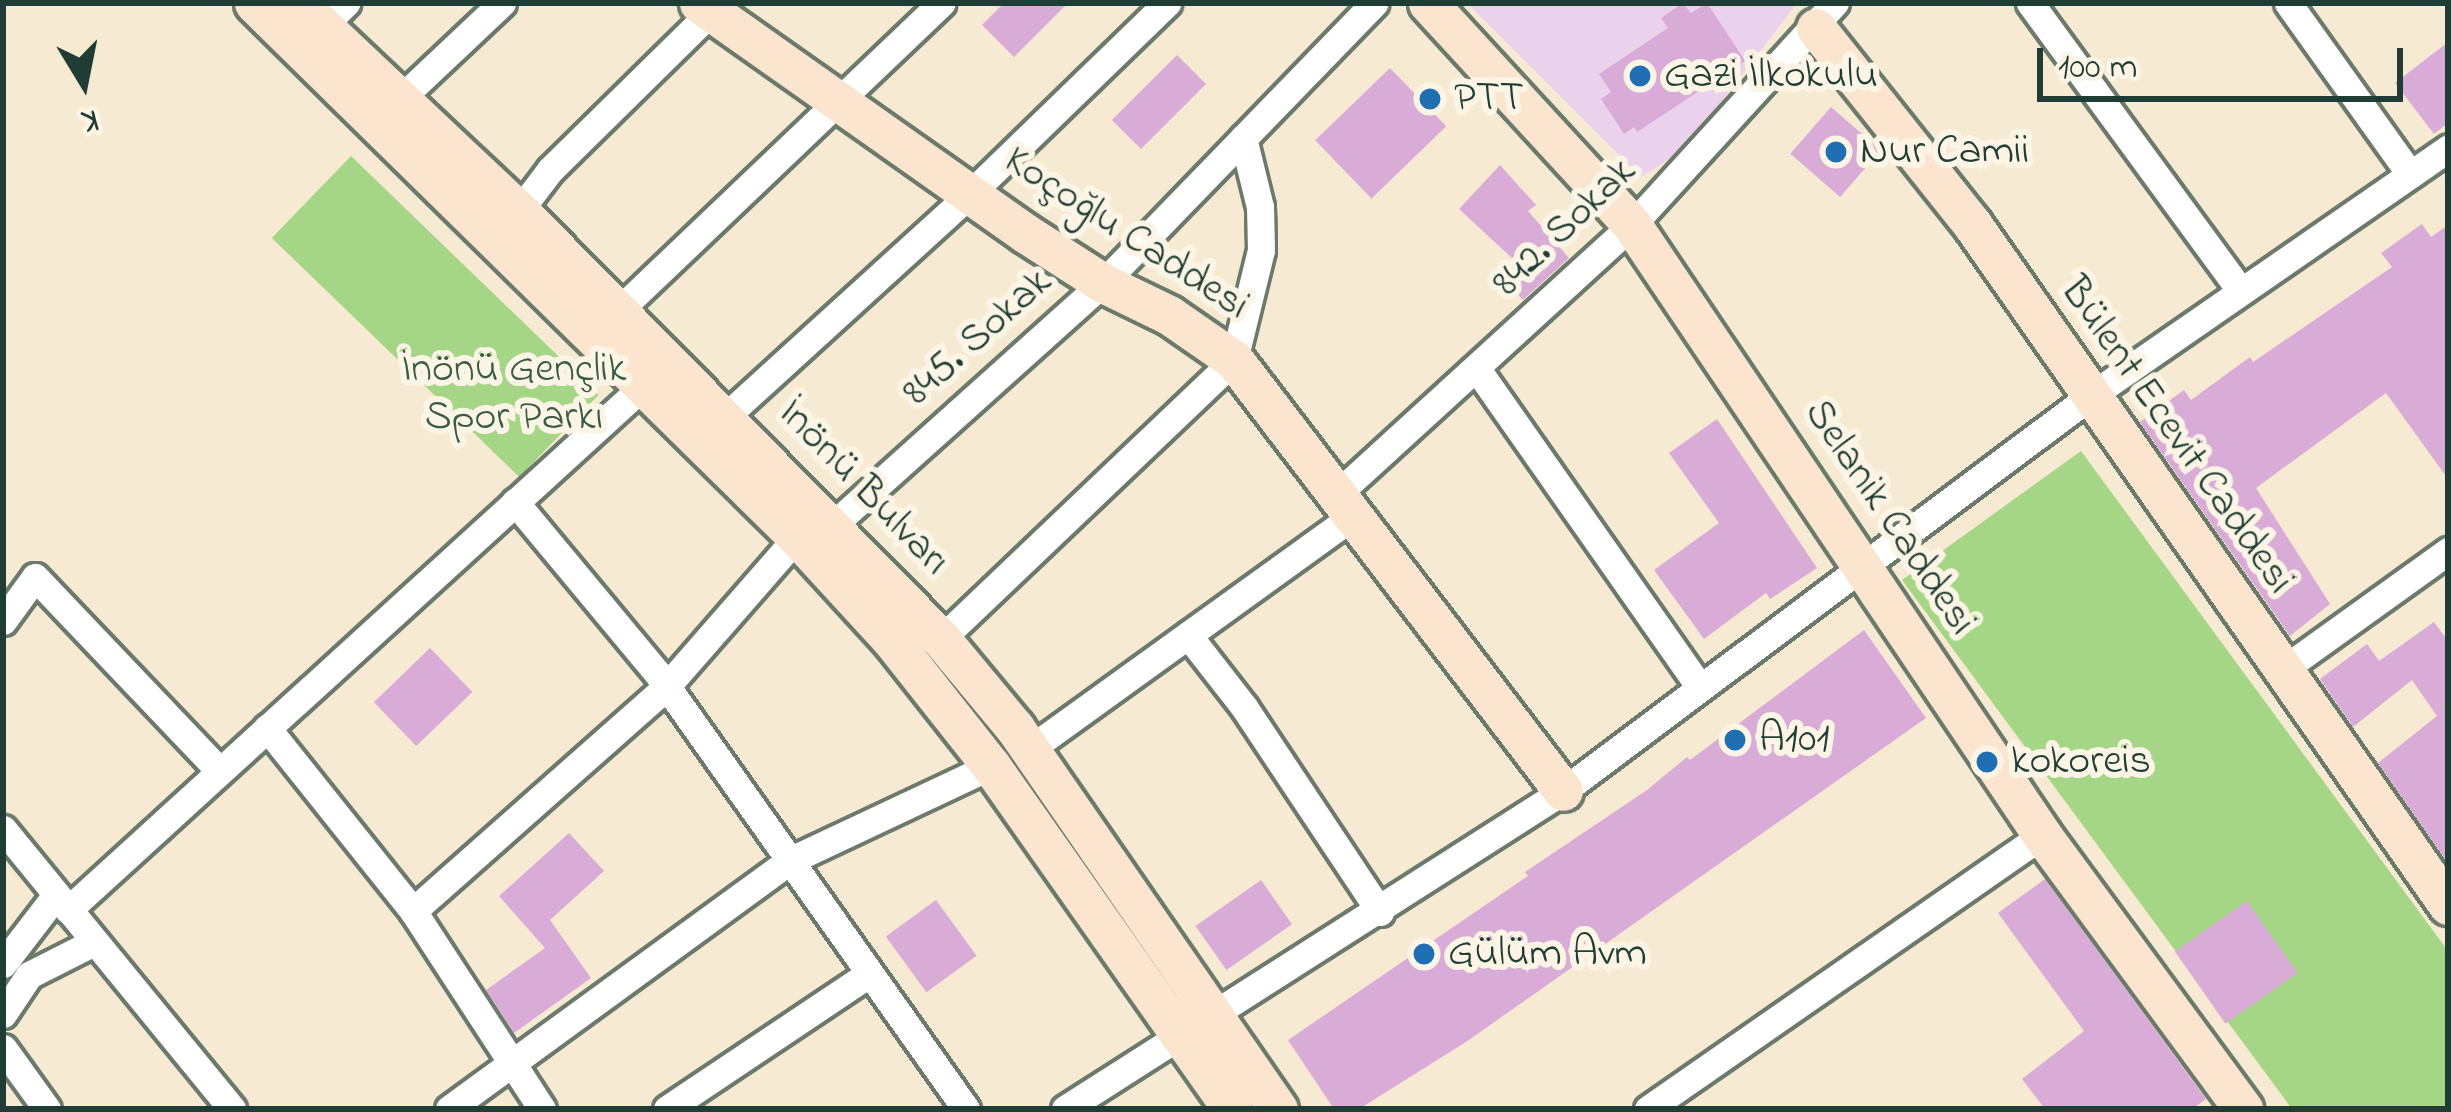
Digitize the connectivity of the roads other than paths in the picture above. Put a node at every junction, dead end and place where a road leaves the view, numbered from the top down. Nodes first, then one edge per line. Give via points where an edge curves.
1 (254, 3) edge
2 (502, 3) edge
3 (942, 3) edge
4 (1167, 3) edge
5 (1374, 3) edge
6 (1428, 3) edge
7 (2030, 3) edge
8 (2288, 3) edge
9 (710, 6) edge
10 (323, 11) edge
11 (1826, 15) edge
12 (838, 98) junction
13 (400, 99) junction
14 (1243, 138) junction
15 (2448, 148) edge
16 (2410, 174) junction
17 (972, 192) junction
18 (519, 211) junction
19 (1632, 225) junction
20 (1103, 283) junction
21 (2242, 291) junction
22 (617, 312) junction
23 (1234, 360) junction
24 (1477, 369) junction
25 (641, 388) junction
26 (2089, 397) junction
27 (726, 416) junction
28 (515, 502) junction
29 (1344, 506) junction
30 (816, 531) junction
31 (2448, 551) edge
32 (1867, 566) junction
33 (3, 621) edge
34 (1188, 635) junction
35 (941, 638) junction
36 (2281, 671) junction
37 (667, 686) junction
38 (1700, 687) junction
39 (267, 728) junction
40 (1030, 749) junction
41 (992, 766) junction
42 (220, 771) junction
43 (1563, 790) junction
44 (3, 829) edge
45 (2042, 835) junction
46 (790, 860) junction
47 (62, 902) junction
48 (2448, 905) edge
49 (413, 911) junction
50 (1380, 912) junction
51 (94, 942) junction
52 (3, 964) edge
53 (870, 973) junction
54 (1216, 1012) junction
55 (3, 1013) edge
56 (1181, 1035) junction
57 (3, 1048) edge
58 (510, 1062) junction
59 (2237, 1107) edge
60 (47, 1109) edge
61 (232, 1109) edge
62 (449, 1109) edge
63 (542, 1109) edge
64 (668, 1109) edge
65 (967, 1109) edge
66 (1065, 1109) edge
67 (1232, 1109) edge
68 (1278, 1109) edge
69 (1648, 1109) edge

1 - 25 street, İnönü Bulvarı
2 - 13 street
3 - 12 street
4 - 17 street
5 - 14 street, 845. Sokak
6 - 19 street, Selanik Caddesi
7 - 21 street
8 - 16 street
9 - 12 street, Koçoğlu Caddesi
9 - 18 street
10 - 13 street, İnönü Bulvarı
11 - 19 street, 842. Sokak
11 - 26 street, Bülent Ecevit Caddesi
12 - 17 street, Koçoğlu Caddesi
12 - 22 street
13 - 18 street, İnönü Bulvarı
14 - 20 street, 845. Sokak
14 - 23 street via 1261,250
15 - 16 street
16 - 21 street
17 - 20 street, Koçoğlu Caddesi
17 - 27 street
18 - 22 street, İnönü Bulvarı
19 - 24 street, 842. Sokak
19 - 32 street, Selanik Caddesi
20 - 23 street, Koçoğlu Caddesi
20 - 30 street, 845. Sokak
21 - 26 street
22 - 27 street, İnönü Bulvarı
23 - 29 street, Koçoğlu Caddesi
23 - 35 street
24 - 29 street, 842. Sokak
24 - 38 street
25 - 28 street
25 - 30 street, İnönü Bulvarı
26 - 32 street
26 - 36 street, Bülent Ecevit Caddesi
27 - 30 street, İnönü Bulvarı
28 - 37 street
28 - 39 street
29 - 34 street, 842. Sokak
29 - 43 street, Koçoğlu Caddesi
30 - 35 street, İnönü Bulvarı
30 - 37 street, 845. Sokak
30 - 41 street, İnönü Bulvarı
31 - 36 street
32 - 38 street
32 - 45 street, Selanik Caddesi
33 - 42 street via 35,578
34 - 40 street, 842. Sokak
34 - 50 street
35 - 40 street, İnönü Bulvarı
36 - 48 street, Bülent Ecevit Caddesi
37 - 46 street
37 - 49 street, 845. Sokak
38 - 43 street
39 - 42 street
39 - 49 street
40 - 54 street, İnönü Bulvarı
41 - 46 street
41 - 56 street, İnönü Bulvarı
42 - 47 street
43 - 50 street
44 - 47 street
45 - 59 street, Selanik Caddesi
45 - 69 street
46 - 53 street
46 - 58 street
47 - 51 street
47 - 52 street
49 - 58 street
50 - 54 street
51 - 55 street via 28,975
51 - 61 street
53 - 64 street
53 - 65 street
54 - 56 street
54 - 68 street, İnönü Bulvarı
56 - 66 street
56 - 67 street, İnönü Bulvarı
57 - 60 street
58 - 62 street
58 - 63 street

